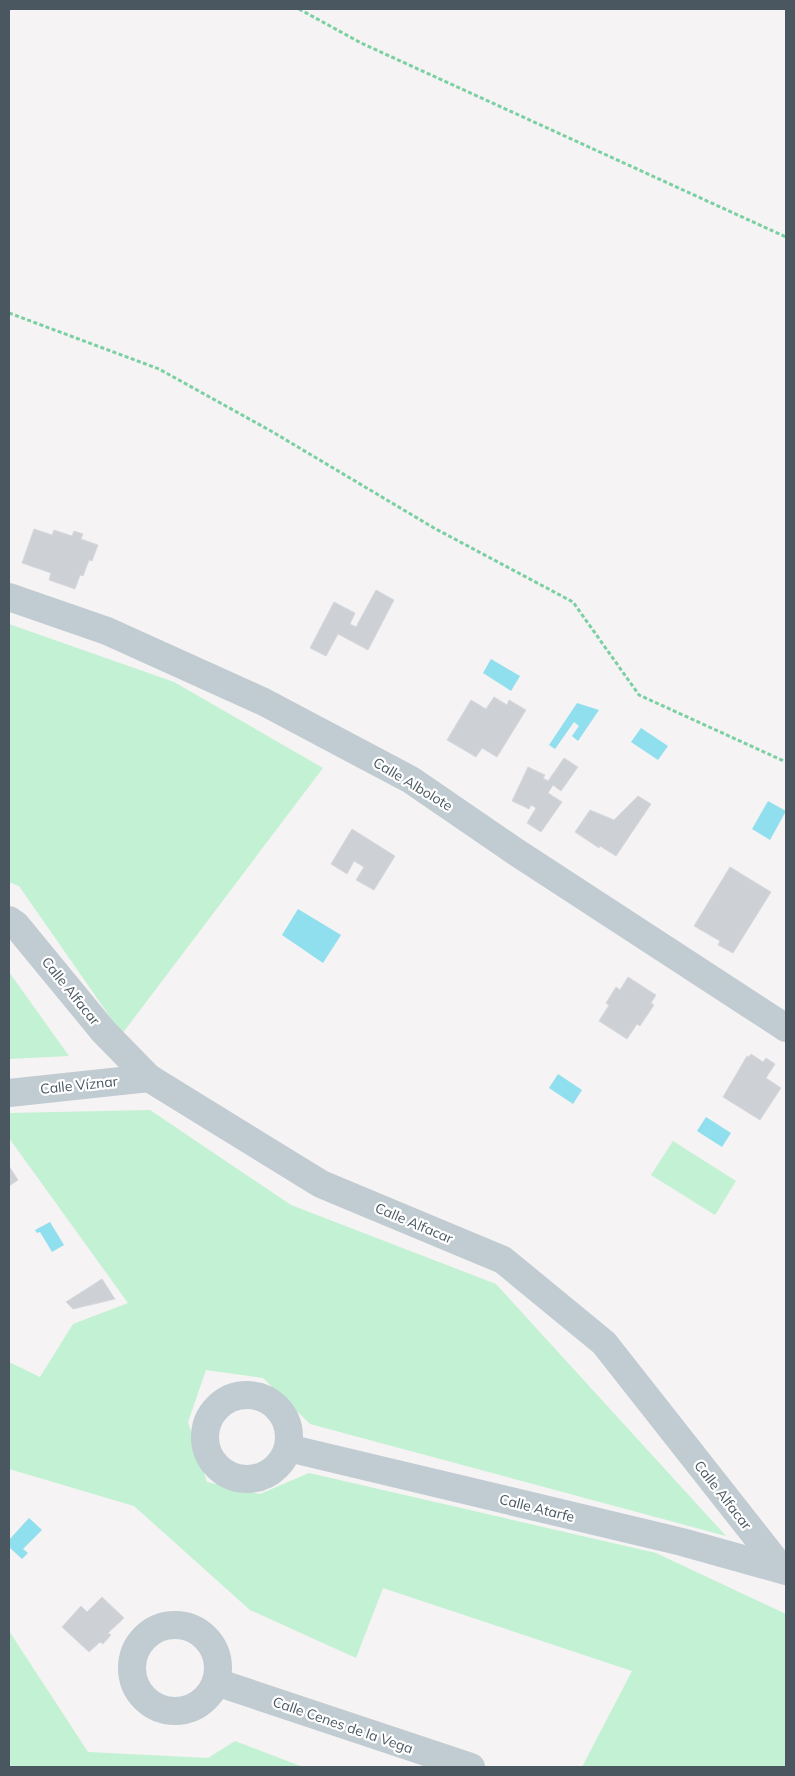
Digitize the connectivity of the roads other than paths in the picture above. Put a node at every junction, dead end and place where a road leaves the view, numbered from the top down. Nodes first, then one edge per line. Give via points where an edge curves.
1 (9, 597) edge
2 (9, 920) edge
3 (786, 1028) edge
4 (148, 1078) junction
5 (9, 1093) edge
6 (288, 1448) dead end
7 (784, 1570) edge
8 (216, 1682) dead end
9 (471, 1767) edge

1 - 3 street, Calle Albolote via 106,631 264,702 411,780
2 - 4 street, Calle Alfacar via 104,1032
4 - 5 street, Calle Víznar
4 - 7 street, Calle Alfacar via 321,1184 503,1260 604,1344
6 - 7 street, Calle Atarfe
8 - 9 street, Calle Cenes de la Vega

